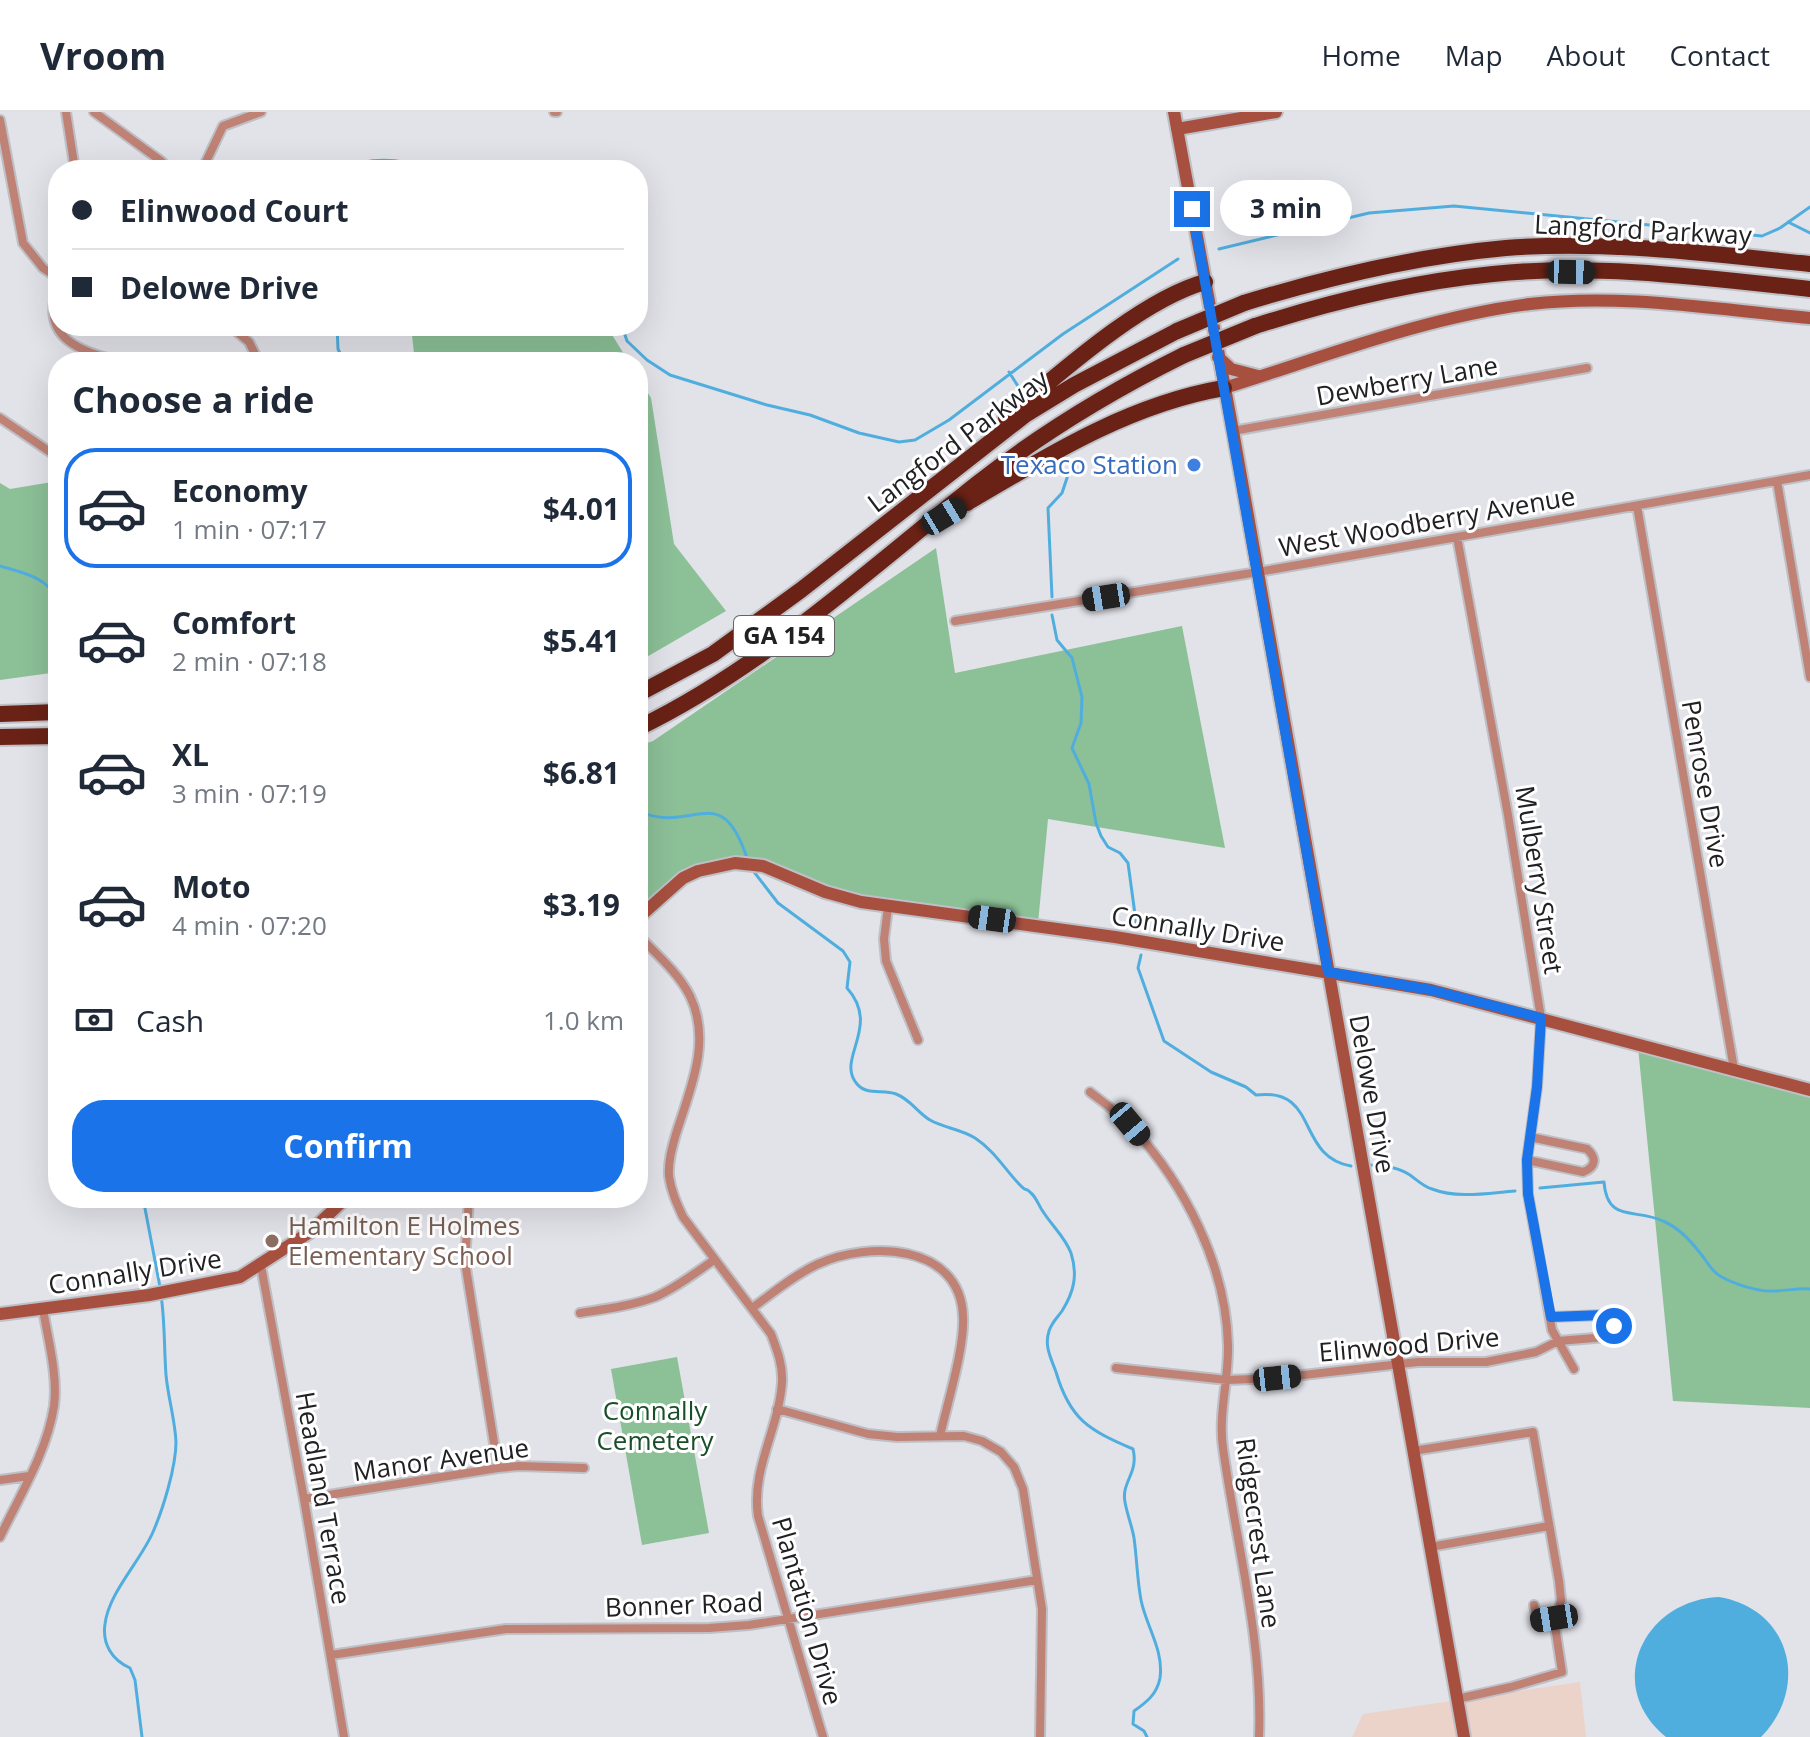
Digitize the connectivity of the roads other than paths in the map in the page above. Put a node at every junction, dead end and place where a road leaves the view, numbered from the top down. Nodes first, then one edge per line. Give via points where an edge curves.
1 (66, 112) edge
2 (94, 112) edge
3 (261, 112) edge
4 (1174, 112) edge
5 (1276, 112) edge
6 (0, 120) edge
7 (1177, 129) junction
8 (73, 160) edge
9 (157, 160) edge
10 (207, 160) edge
11 (1810, 264) edge
12 (48, 271) edge
13 (1205, 282) junction
14 (1810, 289) edge
15 (1810, 318) edge
16 (64, 336) edge
17 (241, 336) edge
18 (90, 352) edge
19 (254, 352) edge
20 (1218, 357) junction
21 (1587, 368) dead end
22 (1261, 376) junction
23 (1224, 388) junction
24 (0, 418) edge
25 (1233, 431) junction
26 (48, 451) edge
27 (1810, 475) edge
28 (1777, 481) junction
29 (935, 484) junction
30 (1637, 506) junction
31 (921, 530) junction
32 (1457, 537) junction
33 (1258, 572) junction
34 (955, 621) dead end
35 (1810, 677) edge
36 (648, 689) edge
37 (48, 712) edge
38 (0, 714) edge
39 (648, 722) edge
40 (48, 736) edge
41 (0, 737) edge
42 (888, 907) junction
43 (648, 909) edge
44 (648, 945) edge
45 (1328, 972) junction
46 (1541, 1018) junction
47 (918, 1040) dead end
48 (1734, 1069) junction
49 (1810, 1090) edge
50 (1090, 1092) dead end
51 (1530, 1137) junction
52 (1527, 1160) junction
53 (335, 1208) edge
54 (468, 1208) edge
55 (714, 1260) junction
56 (261, 1266) junction
57 (752, 1308) junction
58 (43, 1309) junction
59 (580, 1313) dead end
60 (0, 1314) edge
61 (1551, 1317) junction
62 (1558, 1341) junction
63 (1397, 1364) junction
64 (1116, 1368) dead end
65 (1574, 1369) dead end
66 (1227, 1380) junction
67 (777, 1409) junction
68 (940, 1436) junction
69 (1413, 1451) junction
70 (498, 1468) junction
71 (584, 1468) dead end
72 (29, 1476) junction
73 (0, 1480) edge
74 (304, 1499) junction
75 (1549, 1526) junction
76 (0, 1537) edge
77 (1430, 1547) junction
78 (1037, 1580) junction
79 (1534, 1605) dead end
80 (789, 1620) junction
81 (1555, 1626) junction
82 (331, 1655) junction
83 (1457, 1699) junction
84 (344, 1737) edge
85 (823, 1737) edge
86 (1040, 1737) edge
87 (1259, 1737) edge
88 (1464, 1737) edge

1 - 8 street
2 - 9 street
3 - 10 street via 223,126
4 - 7 street, Delowe Drive
5 - 7 street
6 - 12 street via 23,243
7 - 13 street, Delowe Drive
11 - 29 highway, Langford Parkway / GA 154, bridge via 1657,250 1508,248 1384,265 1308,283 1177,331 1074,385
13 - 20 street, Delowe Drive
13 - 29 highway via 1164,299 1080,358
14 - 31 highway, Langford Parkway / GA 154, bridge via 1545,271 1495,273 1373,292 1255,326 1119,388 1072,416
15 - 22 street via 1632,302 1532,304 1423,326
16 - 18 street
17 - 19 street
20 - 22 street via 1231,369
20 - 23 street, Delowe Drive
21 - 25 street, Dewberry Lane
22 - 23 street
23 - 25 street, Delowe Drive
23 - 31 highway via 1190,394 1099,429
24 - 26 street
25 - 33 street, Delowe Drive
27 - 28 street, West Woodberry Avenue
28 - 30 street, West Woodberry Avenue
28 - 35 street
29 - 36 highway, Langford Parkway / GA 154 via 713,654
30 - 32 street, West Woodberry Avenue
30 - 48 street, Penrose Drive
31 - 39 highway, Langford Parkway / GA 154 via 734,673
32 - 33 street, West Woodberry Avenue
32 - 46 street, Mulberry Street
33 - 34 street, West Woodberry Avenue
33 - 45 street, Delowe Drive
37 - 38 highway
40 - 41 highway
42 - 43 street, Connally Drive via 825,892 763,866 735,863 683,878
42 - 45 street, Connally Drive
42 - 47 street via 886,961
44 - 55 street, Plantation Drive via 679,978 697,1016 699,1060 671,1150 669,1176 683,1217
45 - 46 street, Connally Drive via 1431,990
45 - 63 street, Delowe Drive
46 - 48 street, Connally Drive
46 - 51 street, Mulberry Street
48 - 49 street, Connally Drive
50 - 66 street, Ridgecrest Lane via 1153,1151 1201,1231 1224,1307
51 - 52 street, Mulberry Street
51 - 52 street via 1587,1149 1594,1162 1583,1172
52 - 61 street, Mulberry Street via 1528,1194
53 - 56 street, Connally Drive
54 - 70 street via 465,1262
55 - 57 street, Plantation Drive
55 - 59 street via 655,1297
56 - 58 street, Connally Drive via 202,1286
56 - 74 street, Headland Terrace
57 - 67 street, Plantation Drive via 780,1356
57 - 68 street via 801,1273 837,1257 900,1251 934,1263 955,1286 964,1317
58 - 60 street, Connally Drive
58 - 72 street via 54,1404 48,1435
61 - 62 street, Mulberry Street
61 - 62 street, Elinwood Drive via 1603,1315 1613,1321 1614,1331 1607,1337
62 - 63 street, Elinwood Drive via 1536,1352 1486,1362
62 - 65 street, Mulberry Street
63 - 66 street, Elinwood Drive
63 - 69 street, Delowe Drive
64 - 66 street, Elinwood Drive
66 - 87 street, Ridgecrest Lane via 1222,1443 1260,1681
67 - 68 street via 868,1434
67 - 80 street, Plantation Drive via 755,1499
68 - 78 street via 982,1441 1001,1452 1019,1477
69 - 75 street via 1533,1432
69 - 77 street, Delowe Drive
70 - 71 street, Manor Avenue
70 - 74 street, Manor Avenue
72 - 73 street
72 - 76 street
74 - 82 street, Headland Terrace
75 - 77 street
75 - 81 street via 1561,1600
77 - 83 street, Delowe Drive
78 - 80 street, Bonner Road
78 - 86 street via 1043,1634
79 - 81 street via 1537,1621 1554,1618
80 - 82 street, Bonner Road via 709,1628 506,1629
80 - 85 street, Plantation Drive
81 - 83 street via 1562,1672
82 - 84 street, Headland Terrace
83 - 88 street, Delowe Drive

